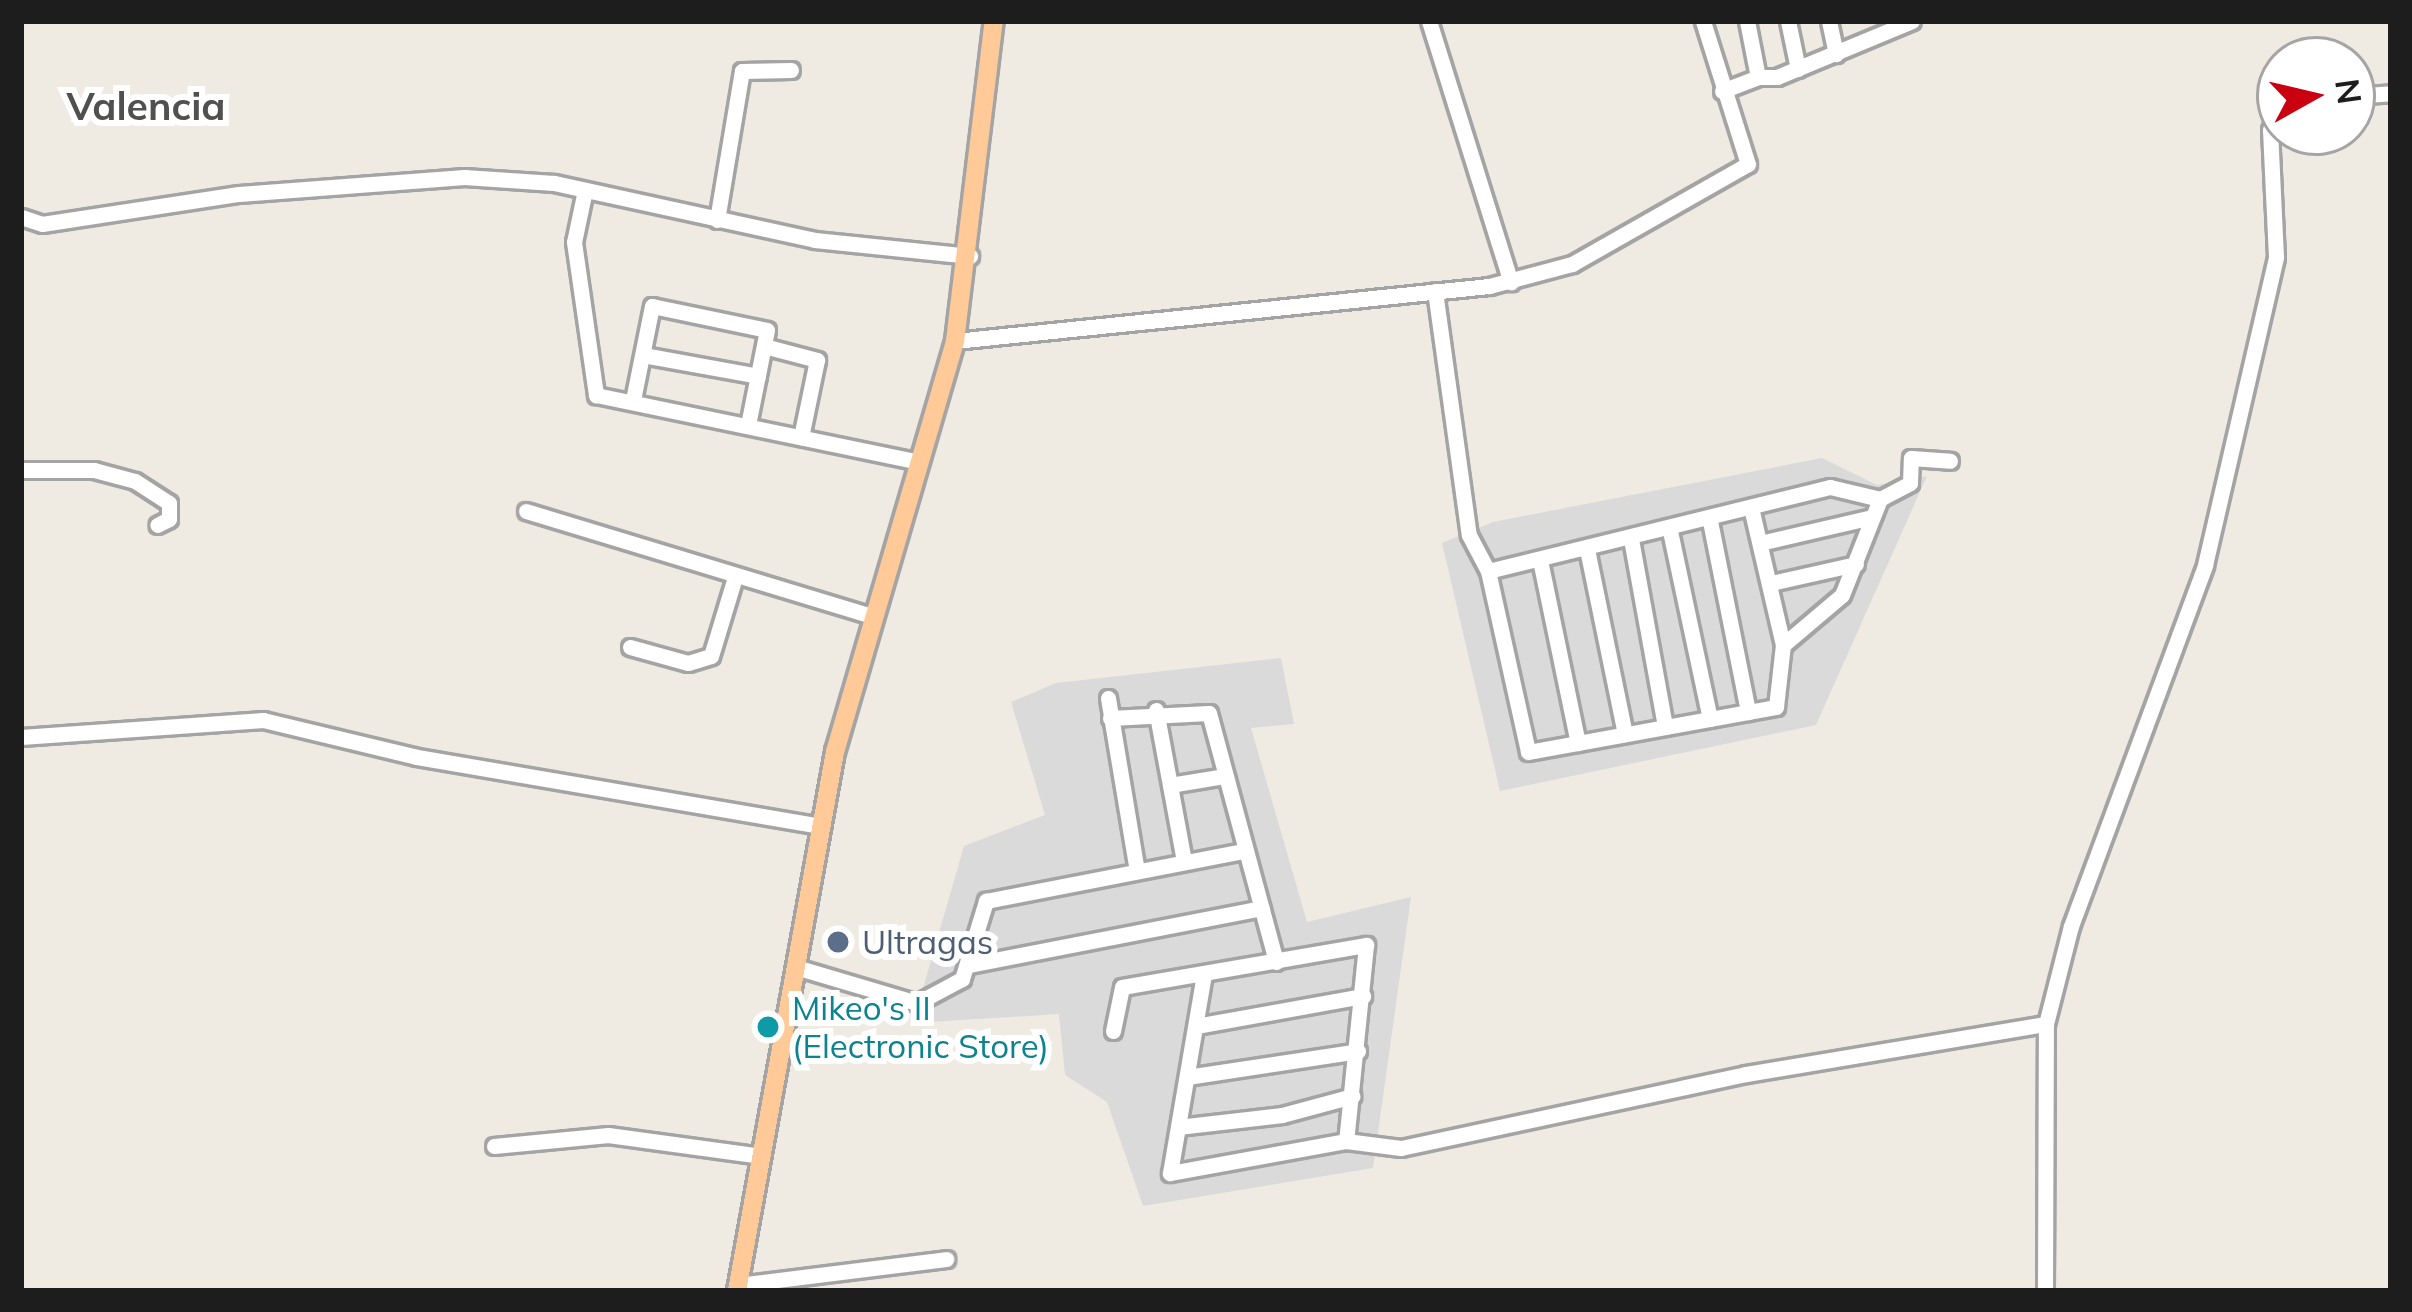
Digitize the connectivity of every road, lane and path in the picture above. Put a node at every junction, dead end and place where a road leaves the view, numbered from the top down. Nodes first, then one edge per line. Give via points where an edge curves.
1 (994, 21) edge
2 (1429, 21) edge
3 (1703, 21) edge
4 (1747, 21) edge
5 (1788, 21) edge
6 (1829, 21) edge
7 (1870, 21) edge
8 (1912, 21) edge
9 (1874, 39) junction
10 (1836, 54) junction
11 (1798, 68) junction
12 (791, 70) dead end
13 (1758, 77) junction
14 (1722, 92) junction
15 (2271, 156) edge
16 (585, 190) junction
17 (21, 217) edge
18 (717, 220) junction
19 (970, 256) junction
20 (1511, 282) junction
21 (1435, 291) junction
22 (955, 340) junction
23 (764, 346) junction
24 (643, 356) junction
25 (758, 376) junction
26 (633, 400) junction
27 (748, 425) junction
28 (801, 437) junction
29 (1950, 461) dead end
30 (920, 462) junction
31 (21, 470) edge
32 (1880, 499) junction
33 (526, 511) dead end
34 (1753, 512) junction
35 (1872, 517) junction
36 (1710, 521) junction
37 (157, 525) dead end
38 (1670, 531) junction
39 (1631, 539) junction
40 (1760, 544) junction
41 (1587, 549) junction
42 (1540, 560) junction
43 (1856, 564) junction
44 (1488, 571) junction
45 (735, 577) junction
46 (1771, 584) junction
47 (872, 616) junction
48 (1783, 645) junction
49 (630, 647) dead end
50 (1108, 698) dead end
51 (1156, 710) junction
52 (1748, 712) junction
53 (1110, 718) junction
54 (1710, 719) junction
55 (1665, 727) junction
56 (1625, 734) junction
57 (21, 737) edge
58 (1578, 743) junction
59 (1225, 776) junction
60 (1170, 785) junction
61 (822, 826) junction
62 (1244, 851) junction
63 (1184, 861) junction
64 (1137, 871) junction
65 (1261, 908) junction
66 (1276, 962) junction
67 (969, 965) junction
68 (799, 968) junction
69 (1204, 975) junction
70 (1363, 996) junction
71 (2047, 1024) junction
72 (1196, 1026) junction
73 (1113, 1030) dead end
74 (1358, 1051) junction
75 (1187, 1077) junction
76 (1353, 1096) junction
77 (1178, 1127) junction
78 (1346, 1142) junction
79 (494, 1147) dead end
80 (762, 1156) junction
81 (946, 1259) dead end
82 (737, 1288) edge
83 (2045, 1291) edge

1 - 19 main road
2 - 20 street
3 - 14 street
4 - 13 street
5 - 11 street
6 - 10 street
7 - 9 street
8 - 9 street
9 - 10 street
10 - 11 street
11 - 13 street
12 - 18 street via 742,71
13 - 14 street
14 - 20 street via 1748,164 1572,264
15 - 71 street via 2276,257 2205,565 2071,926
16 - 17 street via 447,178 239,194 42,224
16 - 18 street
16 - 26 street via 574,242 590,381 596,395
18 - 19 street
19 - 22 main road
20 - 21 street
21 - 22 street
21 - 44 street via 1469,535
22 - 30 main road
23 - 24 street via 767,330 652,306
23 - 25 street
23 - 28 street via 817,360
24 - 25 street
24 - 26 street
25 - 27 street
26 - 27 street
27 - 28 street
28 - 30 street
29 - 32 street via 1911,458 1910,483
30 - 47 main road
31 - 37 street via 94,470 135,481 169,503 169,519
32 - 34 street via 1830,487 1759,503
32 - 35 street
33 - 45 street
34 - 36 street
34 - 40 street
35 - 40 street
35 - 43 street
36 - 38 street
36 - 52 street
38 - 39 street
38 - 54 street
39 - 41 street
39 - 55 street
40 - 46 street
41 - 42 street
41 - 56 street
42 - 44 street
42 - 58 street
43 - 46 street
43 - 48 street via 1842,595
44 - 58 street via 1528,752
45 - 47 street
45 - 49 street via 711,656 688,663
46 - 48 street
47 - 61 main road
48 - 52 street via 1776,707
50 - 53 street
51 - 53 street
51 - 59 street via 1209,713
51 - 60 street
52 - 54 street
53 - 64 street
54 - 55 street
55 - 56 street
56 - 58 street
57 - 61 street via 263,720 417,758
59 - 60 street
59 - 62 street
60 - 63 street
61 - 68 main road
62 - 63 street
62 - 65 street
63 - 64 street
64 - 67 street via 986,901
65 - 66 street
65 - 67 street
66 - 69 street
66 - 70 street via 1366,945
67 - 68 street via 944,995 917,1003
68 - 80 main road
69 - 72 street
69 - 73 street via 1122,987
70 - 72 street
70 - 74 street
71 - 78 street via 1747,1074 1401,1148
71 - 83 street
72 - 75 street
74 - 75 street
74 - 76 street
75 - 77 street
76 - 77 street via 1282,1115
76 - 78 street
77 - 78 street via 1170,1173
79 - 80 street via 608,1135
80 - 82 main road
81 - 82 street

